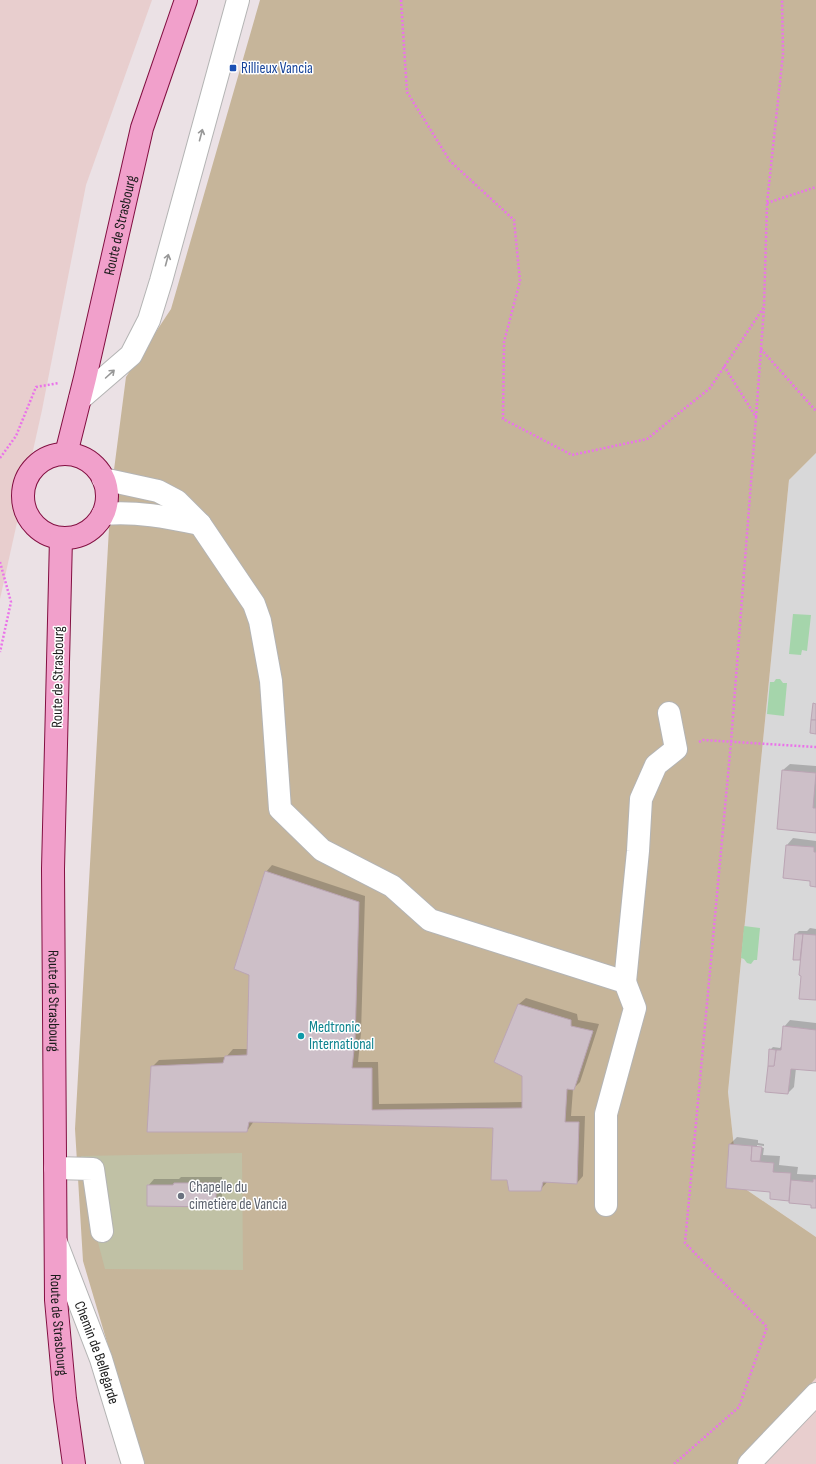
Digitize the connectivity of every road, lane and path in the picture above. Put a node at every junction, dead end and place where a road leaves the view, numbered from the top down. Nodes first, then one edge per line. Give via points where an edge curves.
1 (186, 0) edge
2 (238, 0) edge
3 (401, 0) edge
4 (782, 0) edge
5 (816, 187) edge
6 (767, 203) junction
7 (764, 307) junction
8 (761, 349) junction
9 (724, 366) junction
10 (83, 388) junction
11 (816, 411) edge
12 (756, 417) junction
13 (66, 454) junction
14 (0, 458) edge
15 (103, 479) junction
16 (102, 514) junction
17 (200, 524) junction
18 (61, 538) junction
19 (0, 562) edge
20 (0, 652) edge
21 (669, 713) dead end
22 (731, 742) junction
23 (816, 747) edge
24 (676, 749) junction
25 (625, 982) junction
26 (55, 1168) junction
27 (606, 1205) dead end
28 (102, 1231) dead end
29 (56, 1242) junction
30 (816, 1394) edge
31 (74, 1464) edge
32 (133, 1464) edge
33 (674, 1464) edge
34 (749, 1464) edge

1 - 10 main road, Route de Strasbourg via 142,128
10 -> 2 street via 131,355 149,320
3 - 9 path via 408,92 450,161 514,220 520,281 504,342 503,419 572,455 647,439 710,388
4 - 6 path via 783,54
5 - 6 path
6 - 7 path
7 - 8 path
7 - 9 path
8 - 11 path
8 - 12 path
9 - 12 path
10 - 13 main road, Route de Strasbourg
10 - 14 path via 36,387 16,436
12 - 22 path
13 - 15 main road via 91,463
13 - 18 main road via 52,456 39,463 30,473 24,486 23,500 27,514 35,526 47,534
15 - 16 main road via 107,499
15 - 17 street via 158,491 177,501
16 - 17 street via 128,512
16 - 18 main road via 97,523 86,532 74,537
17 - 25 street via 250,598 260,621 271,681 280,809 322,850 392,886 430,920
18 - 26 main road, Route de Strasbourg via 54,869
19 - 20 path via 10,602
21 - 24 street
22 - 23 path
22 - 24 path via 703,740
22 - 33 path via 685,1243 767,1327 739,1407
24 - 25 street via 656,765 641,799
25 - 27 street via 635,1008 606,1114
26 - 28 street via 93,1169
26 - 29 main road, Route de Strasbourg
29 - 31 main road, Route de Strasbourg via 56,1300
29 - 32 street, Chemin de Bellegarde via 101,1359
30 - 34 street

